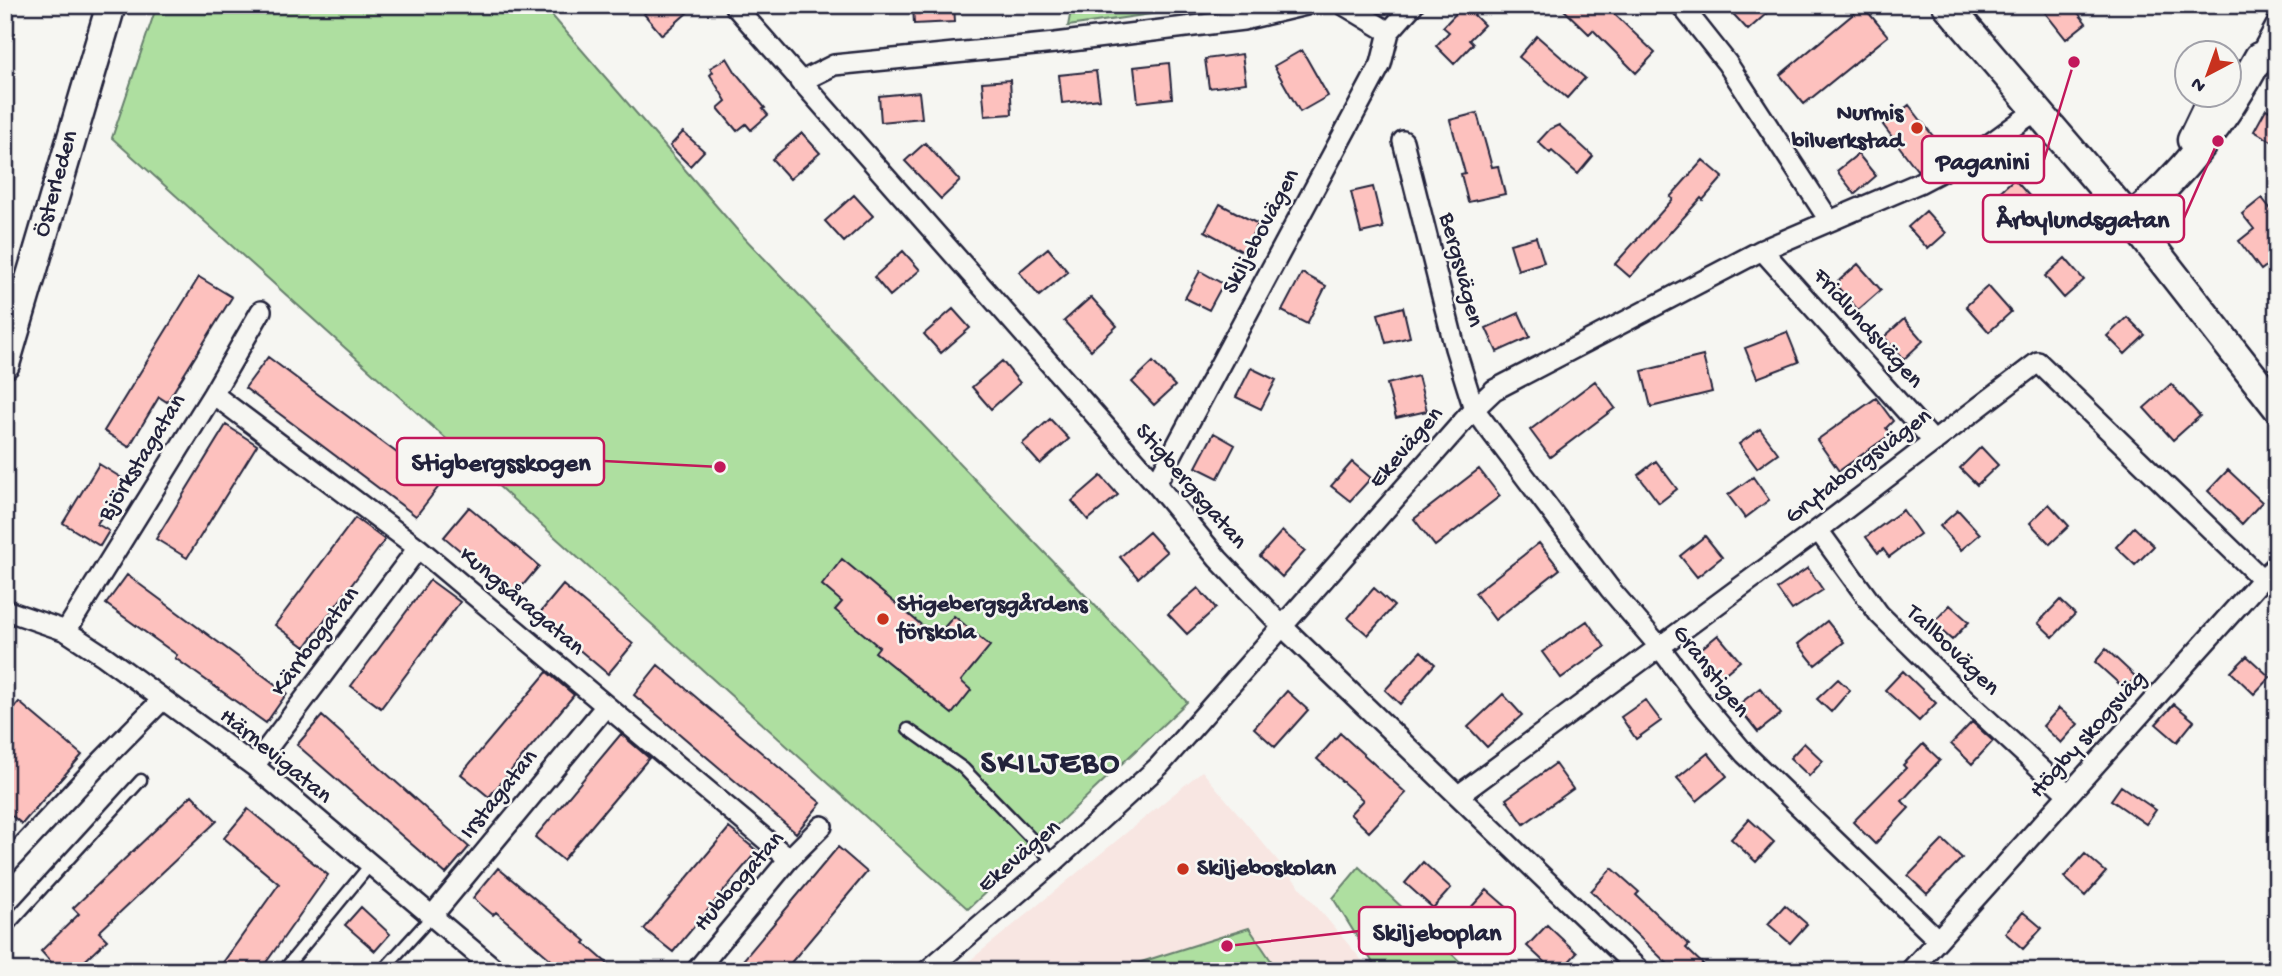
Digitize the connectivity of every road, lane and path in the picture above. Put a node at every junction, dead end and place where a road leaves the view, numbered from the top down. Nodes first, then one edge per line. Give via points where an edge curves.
1 (111, 5) edge
2 (734, 5) edge
3 (1306, 5) edge
4 (1344, 5) edge
5 (1413, 5) edge
6 (1681, 5) edge
7 (1947, 5) edge
8 (2277, 24) edge
9 (1389, 33) junction
10 (2268, 63) edge
11 (2244, 73) edge
12 (800, 82) junction
13 (2208, 108) edge
14 (2035, 111) junction
15 (1402, 141) dead end
16 (2175, 178) junction
17 (2130, 219) junction
18 (1829, 220) junction
19 (1762, 250) junction
20 (261, 311) dead end
21 (5, 364) edge
22 (213, 394) junction
23 (2277, 407) edge
24 (1474, 409) junction
25 (1934, 442) junction
26 (1156, 484) junction
27 (1818, 530) junction
28 (418, 548) junction
29 (2269, 572) edge
30 (5, 610) edge
31 (1283, 626) junction
32 (66, 631) junction
33 (1658, 645) junction
34 (163, 699) junction
35 (606, 706) junction
36 (908, 729) dead end
37 (254, 766) junction
38 (141, 780) dead end
39 (2068, 794) junction
40 (1459, 795) junction
41 (822, 826) dead end
42 (789, 859) junction
43 (1054, 862) junction
44 (5, 865) edge
45 (370, 865) junction
46 (432, 916) junction
47 (5, 929) edge
48 (1937, 939) junction
49 (283, 971) edge
50 (382, 971) edge
51 (497, 971) edge
52 (696, 971) edge
53 (927, 971) edge
54 (1640, 971) edge
55 (1910, 971) edge

1 - 21 main road, Österleden
2 - 12 street, Stigbergsgatan
3 - 12 street via 1243,20 834,65
4 - 9 street
5 - 9 street, Skiljebovägen
6 - 18 street via 1727,63
7 - 14 main road
8 - 10 street
9 - 26 street, Skiljebovägen via 1381,64
10 - 11 main road
10 - 16 main road
12 - 26 street, Stigbergsgatan
13 - 16 main road
14 - 17 main road
14 - 18 street, Ekevägen via 1980,151 1919,183
15 - 24 street, Bergsvägen
16 - 17 main road
17 - 23 main road
18 - 19 street, Ekevägen
19 - 24 street, Ekevägen via 1494,390
19 - 25 street, Fridlundsvägen
20 - 22 street, Björkstagatan
22 - 28 street, Kungsåragatan
22 - 32 street, Björkstagatan
24 - 31 street, Ekevägen
24 - 33 street, Granstigen
25 - 27 street, Grytaborgsvägen
25 - 29 street, Grytaborgsvägen via 2038,362
26 - 31 street, Stigbergsgatan via 1218,559
27 - 33 street, Grytaborgsvägen
27 - 39 street, Tallbovägen via 1879,614
28 - 35 street, Kungsåragatan
28 - 37 street, Kärrbogatan
29 - 39 street, Högby skogsväg
30 - 32 street, Härnevigatan
31 - 40 street, Stigbergsgatan
31 - 43 street, Ekevägen via 1159,766
32 - 34 street, Härnevigatan
33 - 40 street, Grytaborgsvägen
33 - 48 street, Granstigen via 1745,754
34 - 37 street, Härnevigatan
34 - 44 street
35 - 42 street, Kungsåragatan
35 - 46 street, Irstagatan
36 - 43 lane via 963,768
37 - 45 street, Härnevigatan
38 - 47 lane
39 - 48 street, Högby skogsväg
40 - 54 street, Stigbergsgatan
41 - 42 street, Hubbogatan
42 - 52 street, Hubbogatan
43 - 53 street, Ekevägen
45 - 46 street, Härnevigatan
45 - 49 lane
46 - 50 lane
46 - 51 street, Härnevigatan
48 - 55 street

